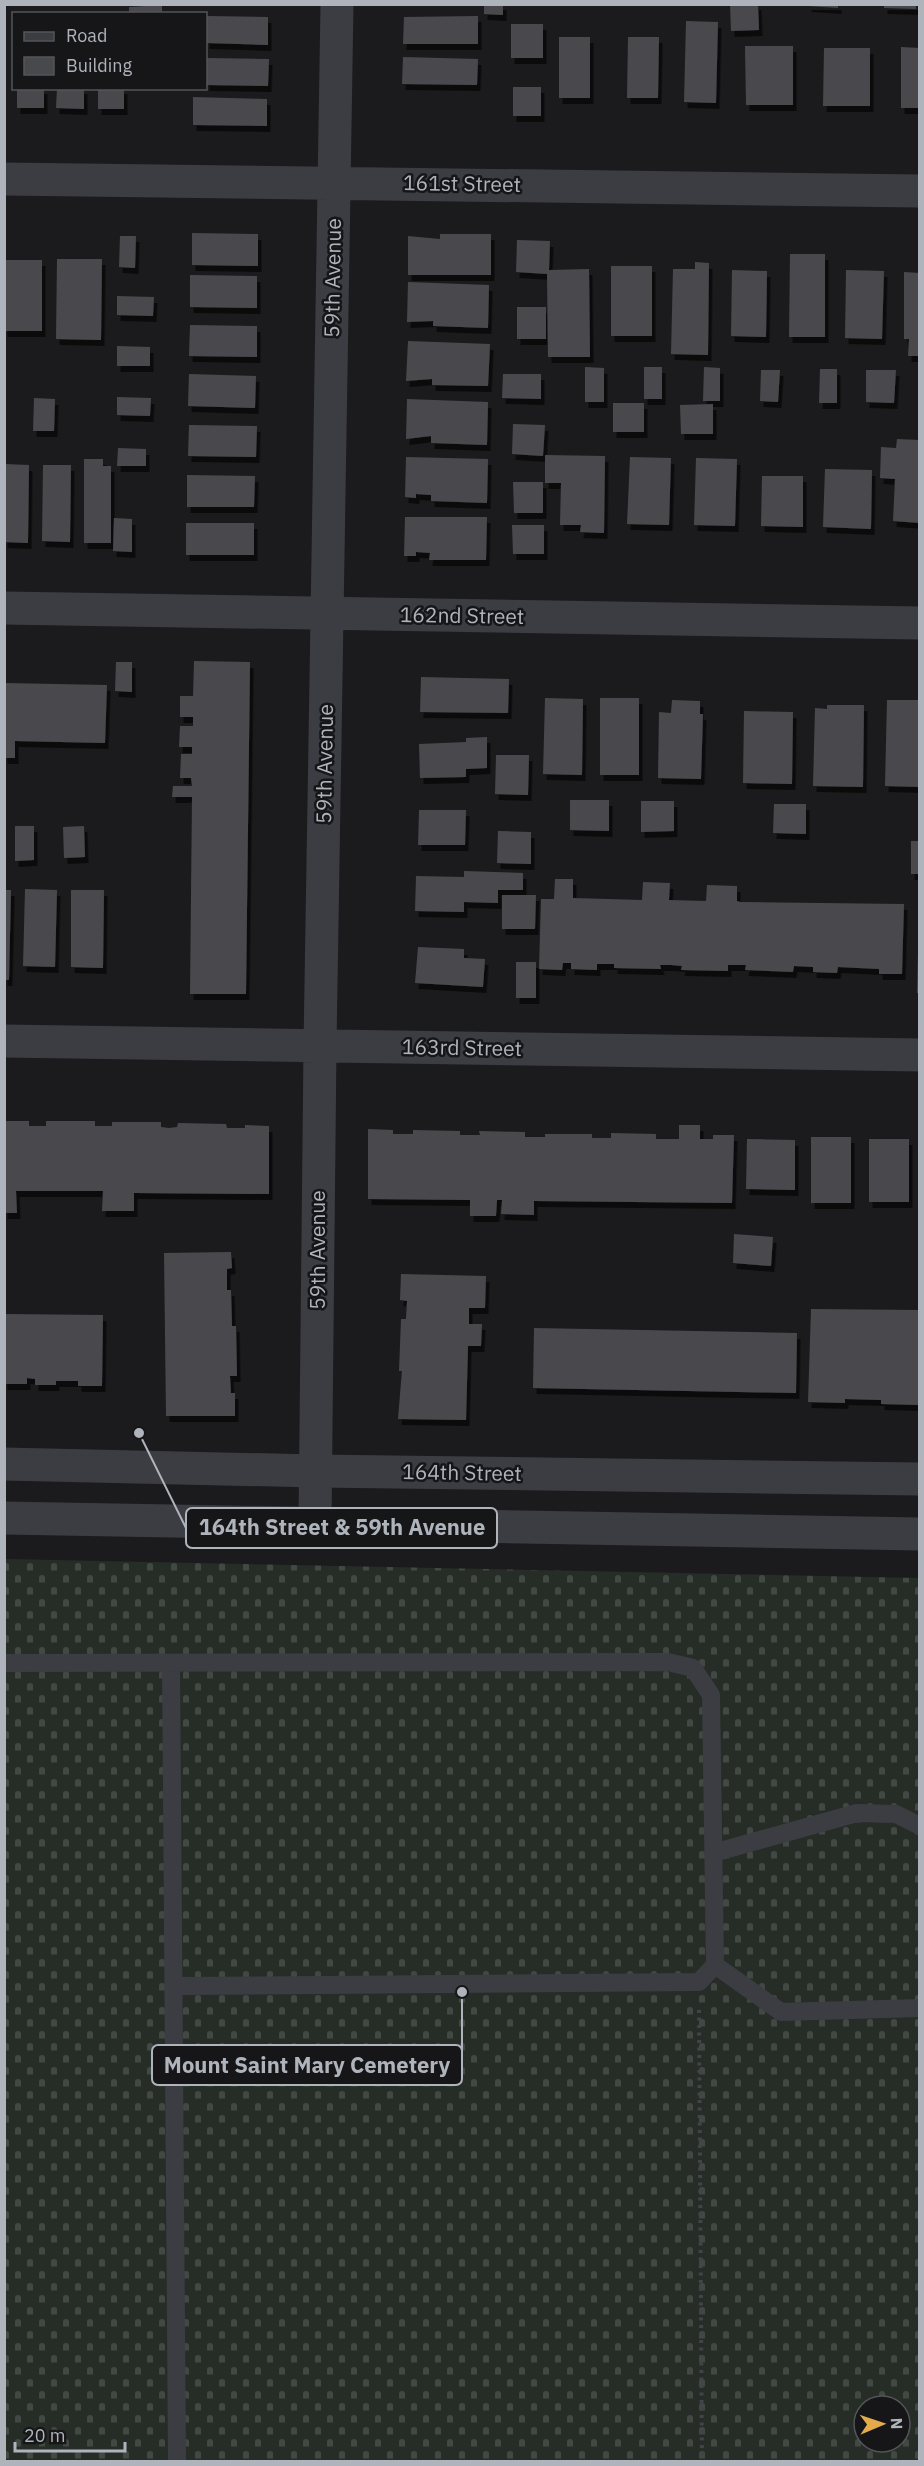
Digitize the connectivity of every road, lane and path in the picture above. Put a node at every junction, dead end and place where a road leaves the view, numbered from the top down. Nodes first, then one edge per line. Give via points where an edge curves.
1 (337, 4) edge
2 (4, 179) edge
3 (334, 182) junction
4 (920, 191) edge
5 (4, 608) edge
6 (328, 614) junction
7 (920, 623) edge
8 (4, 1041) edge
9 (320, 1046) junction
10 (920, 1055) edge
11 (4, 1464) edge
12 (316, 1471) junction
13 (920, 1479) edge
14 (4, 1518) edge
15 (315, 1523) junction
16 (920, 1534) edge
17 (4, 1663) edge
18 (171, 1663) junction
19 (920, 1826) edge
20 (713, 1853) junction
21 (715, 1965) junction
22 (699, 1982) junction
23 (175, 1986) junction
24 (920, 2008) edge
25 (177, 2462) edge
26 (702, 2462) edge

1 - 3 street, 59th Avenue
2 - 3 street, 161st Street
3 - 4 street, 161st Street
3 - 6 street, 59th Avenue
5 - 6 street, 162nd Street
6 - 7 street, 162nd Street
6 - 9 street, 59th Avenue
8 - 9 street, 163rd Street
9 - 10 street, 163rd Street
9 - 12 street, 59th Avenue
11 - 12 street, 164th Street
12 - 13 street, 164th Street
12 - 15 street, 59th Avenue
14 - 15 street
15 - 16 street
17 - 18 lane
18 - 20 lane via 668,1662 693,1668 711,1695
18 - 23 lane
19 - 20 lane via 896,1814 857,1813
20 - 21 lane
21 - 22 lane
21 - 24 lane via 781,2012
22 - 23 lane
22 - 26 path
23 - 25 lane

